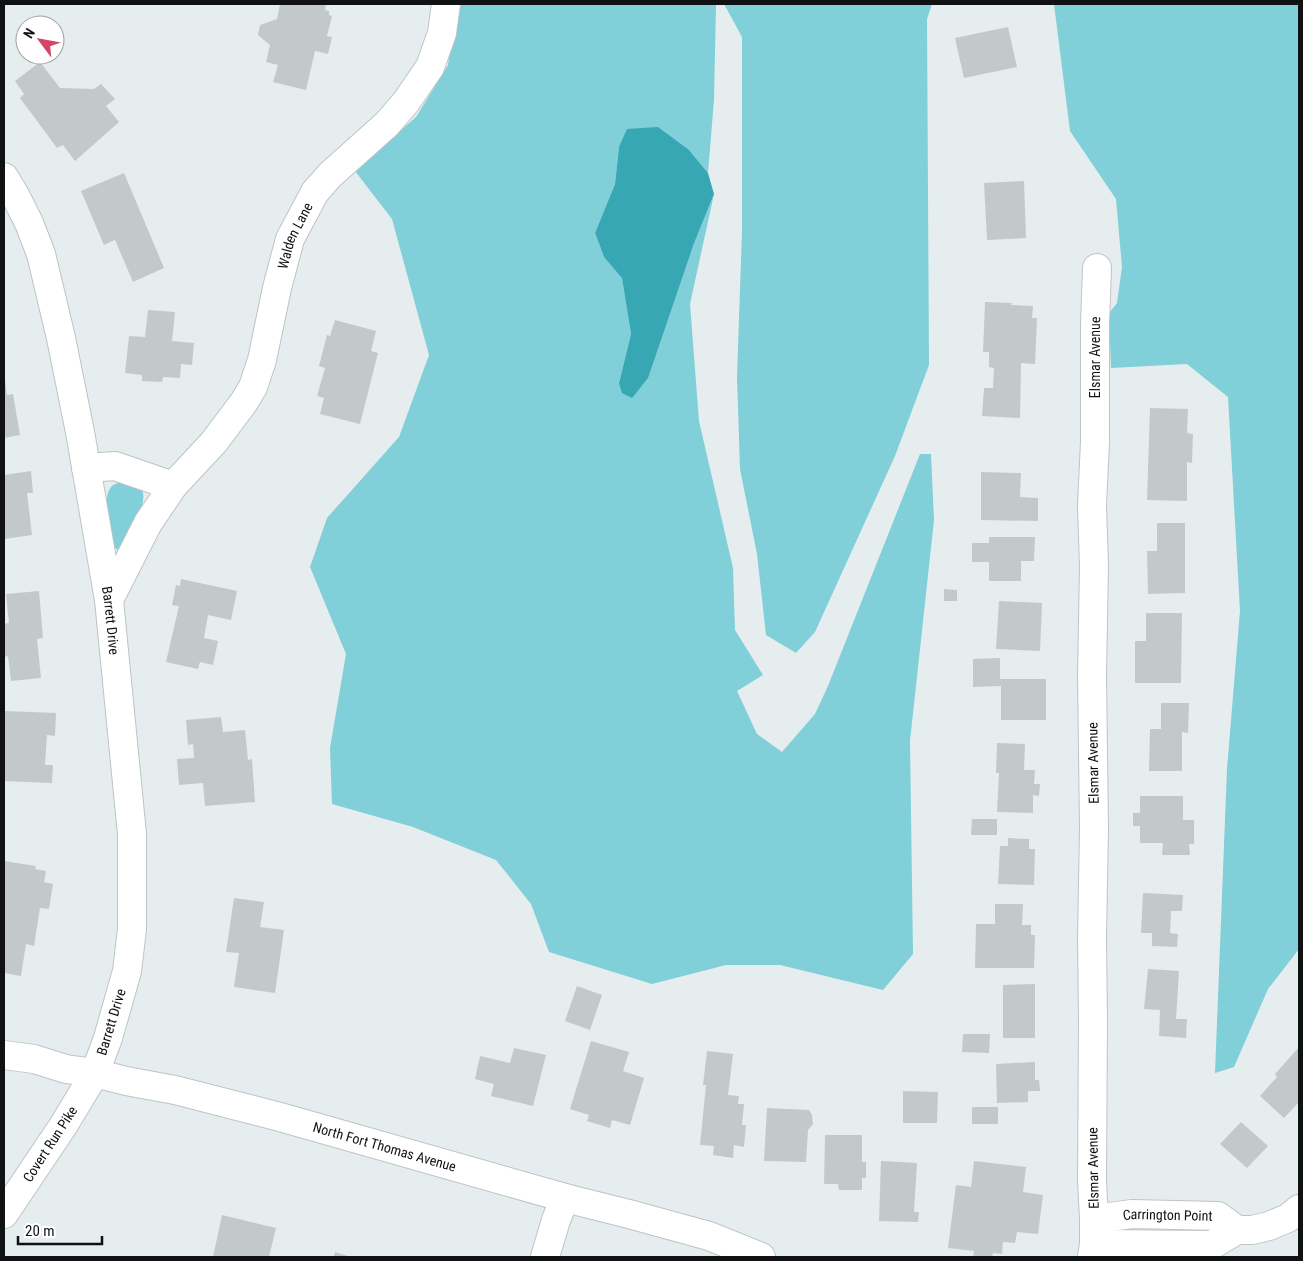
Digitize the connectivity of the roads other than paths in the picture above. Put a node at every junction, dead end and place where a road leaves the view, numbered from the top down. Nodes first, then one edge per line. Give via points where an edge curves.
1 (446, 4) edge
2 (4, 177) edge
3 (1097, 268) dead end
4 (86, 468) junction
5 (173, 486) junction
6 (109, 600) junction
7 (4, 1056) edge
8 (95, 1073) junction
9 (565, 1198) junction
10 (1299, 1209) edge
11 (4, 1214) edge
12 (1093, 1240) edge
13 (545, 1257) edge
14 (761, 1257) edge

1 - 5 street, Walden Lane via 442,33 430,67 406,102 315,192 290,239 253,387 214,442
2 - 4 street, Barrett Drive via 29,223 41,254
3 - 12 street, Elsmar Avenue via 1092,505
4 - 5 street via 115,466
4 - 6 street, Barrett Drive
5 - 6 street, Walden Lane via 148,523
6 - 8 street, Barrett Drive via 132,834 132,929 127,972
7 - 8 street, North Fort Thomas Avenue via 34,1059 66,1069
8 - 9 street, North Fort Thomas Avenue via 280,1117
8 - 11 street, Covert Run Pike
9 - 13 street
9 - 14 street, North Fort Thomas Avenue via 709,1236
10 - 12 street, Carrington Point via 1269,1226 1237,1230 1212,1245

